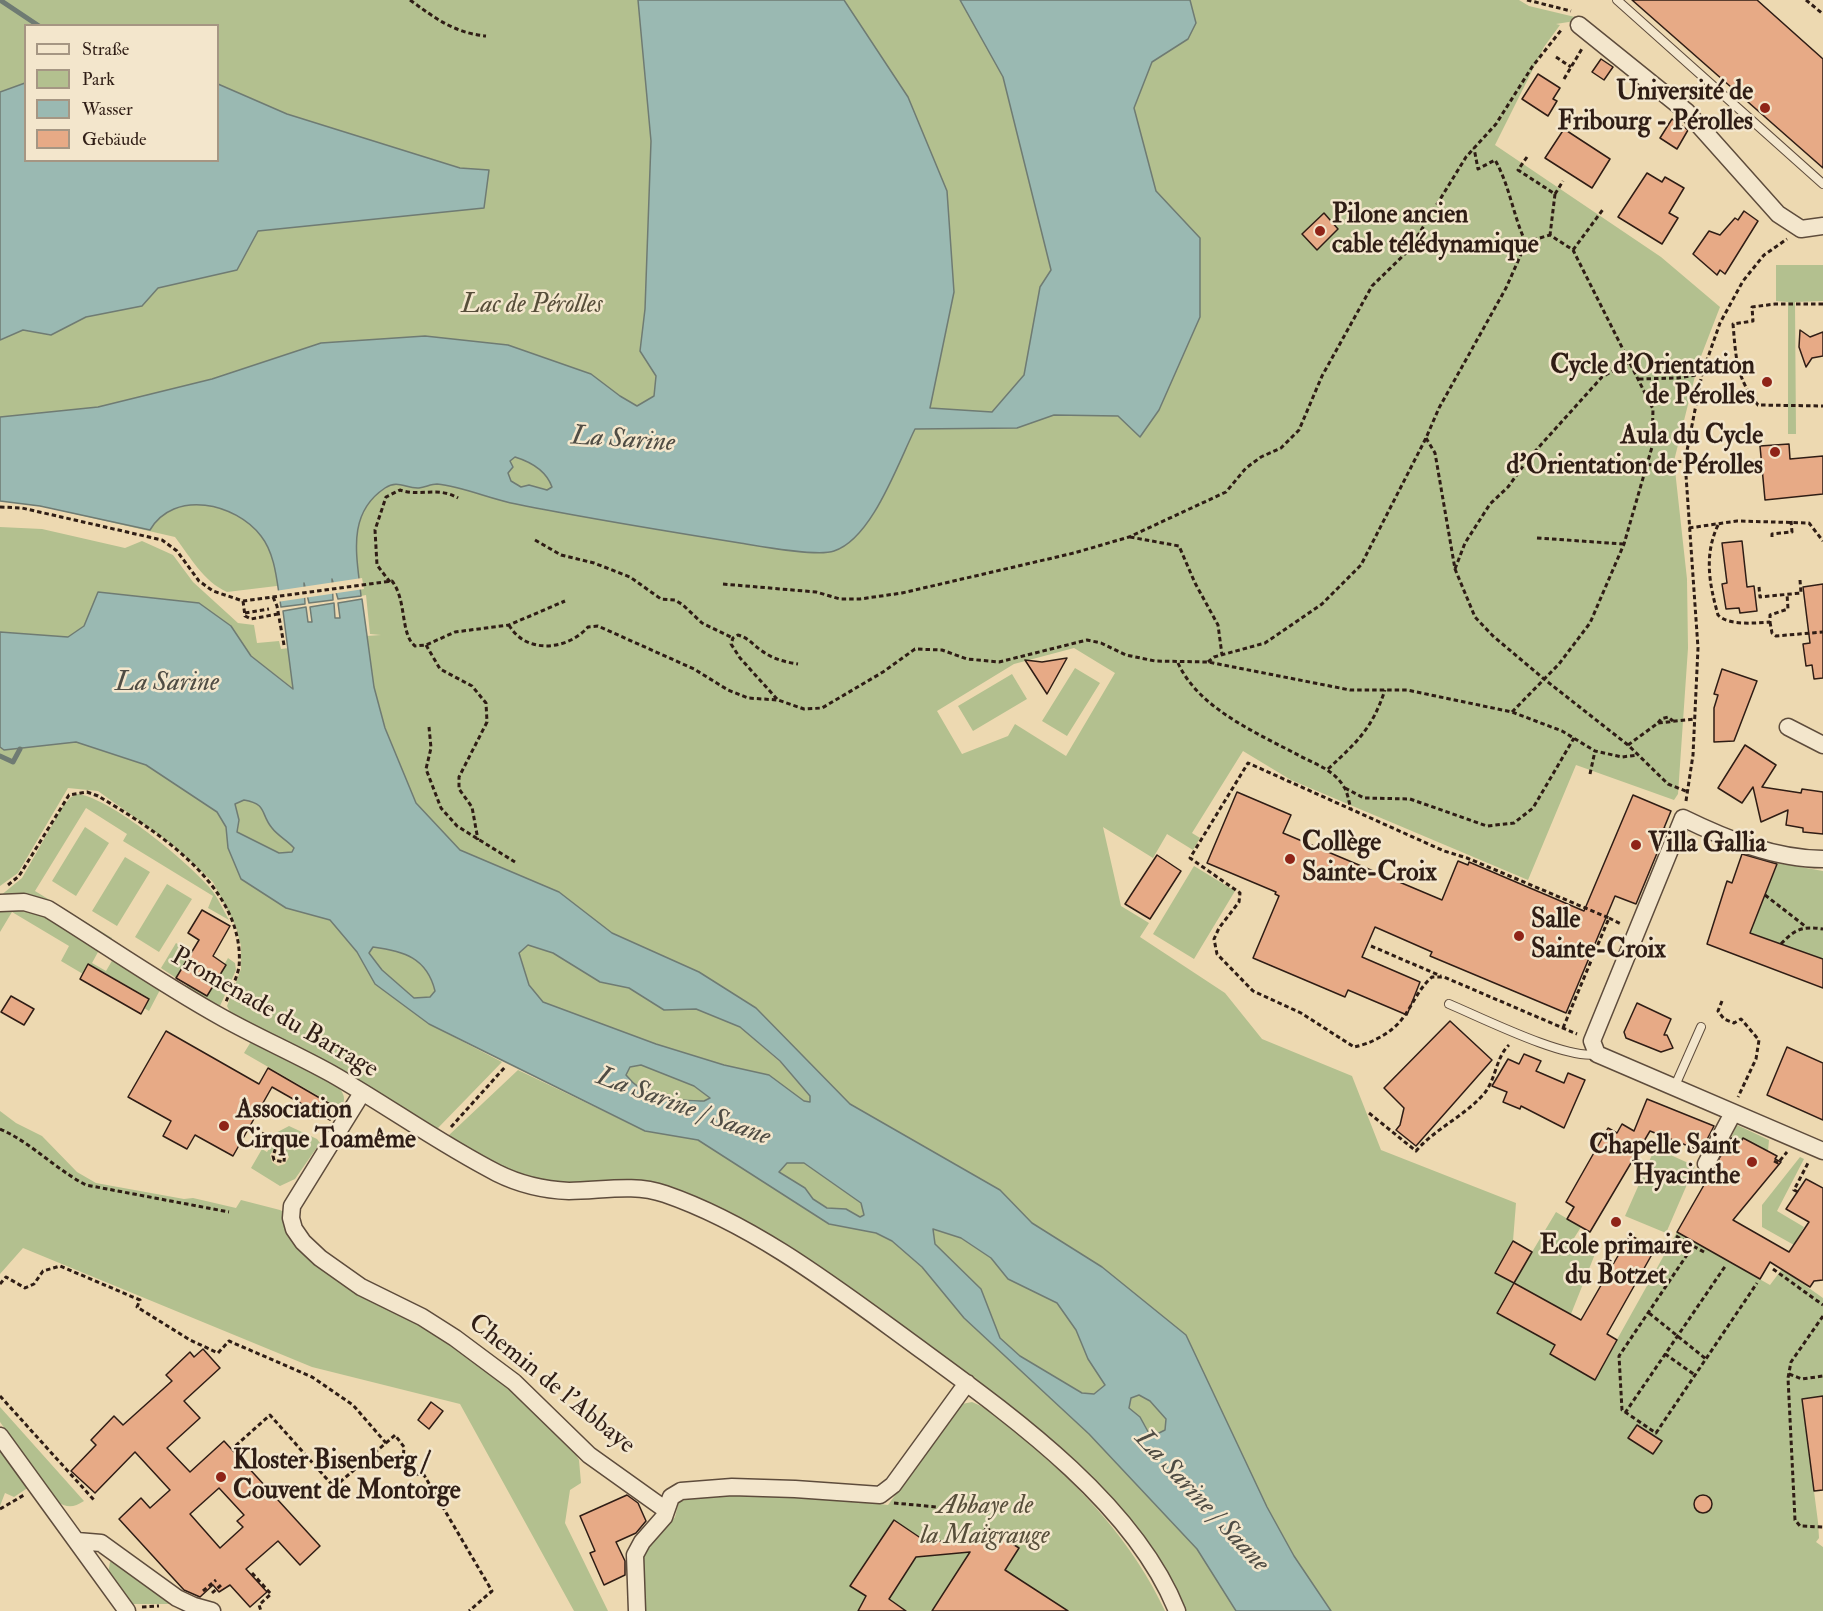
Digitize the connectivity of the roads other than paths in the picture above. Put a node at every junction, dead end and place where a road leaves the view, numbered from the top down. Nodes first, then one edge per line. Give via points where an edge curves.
1 (1617, 0) edge
2 (1579, 25) road end
3 (1823, 184) edge
4 (1823, 226) edge
5 (1788, 727) dead end
6 (1823, 745) edge
7 (1823, 859) edge
8 (0, 903) edge
9 (1449, 1004) dead end
10 (1701, 1027) dead end
11 (1597, 1054) junction
12 (1674, 1088) junction
13 (362, 1093) junction
14 (1732, 1112) junction
15 (1823, 1151) edge
16 (1706, 1164) dead end
17 (967, 1383) junction
18 (0, 1436) edge
19 (666, 1510) junction
20 (76, 1541) junction
21 (127, 1611) edge
22 (212, 1611) edge
23 (637, 1611) edge
24 (1177, 1611) edge

1 - 3 lane
2 - 4 street via 1687,112 1778,214 1802,229
5 - 6 street
7 - 11 street via 1804,859 1759,848 1683,818 1592,1041
8 - 13 street, Promenade du Barrage via 24,902 48,909 220,1017
9 - 11 lane via 1540,1041 1586,1056
10 - 12 lane
11 - 12 street
12 - 14 street
13 - 17 street, Promenade du Barrage via 499,1174 534,1187 568,1191 628,1187 660,1192 685,1202 825,1280
13 - 19 street, Chemin de l'Abbaye via 292,1206 294,1229 303,1242 361,1287 455,1338 514,1382 589,1455
14 - 15 street
14 - 16 street
17 - 19 street via 893,1485 880,1495 732,1487 681,1491 672,1497
17 - 24 street, Promenade du Barrage via 1048,1448 1105,1503 1167,1586
18 - 20 street
19 - 23 street via 635,1555
20 - 21 street
20 - 22 street via 101,1543 177,1598

